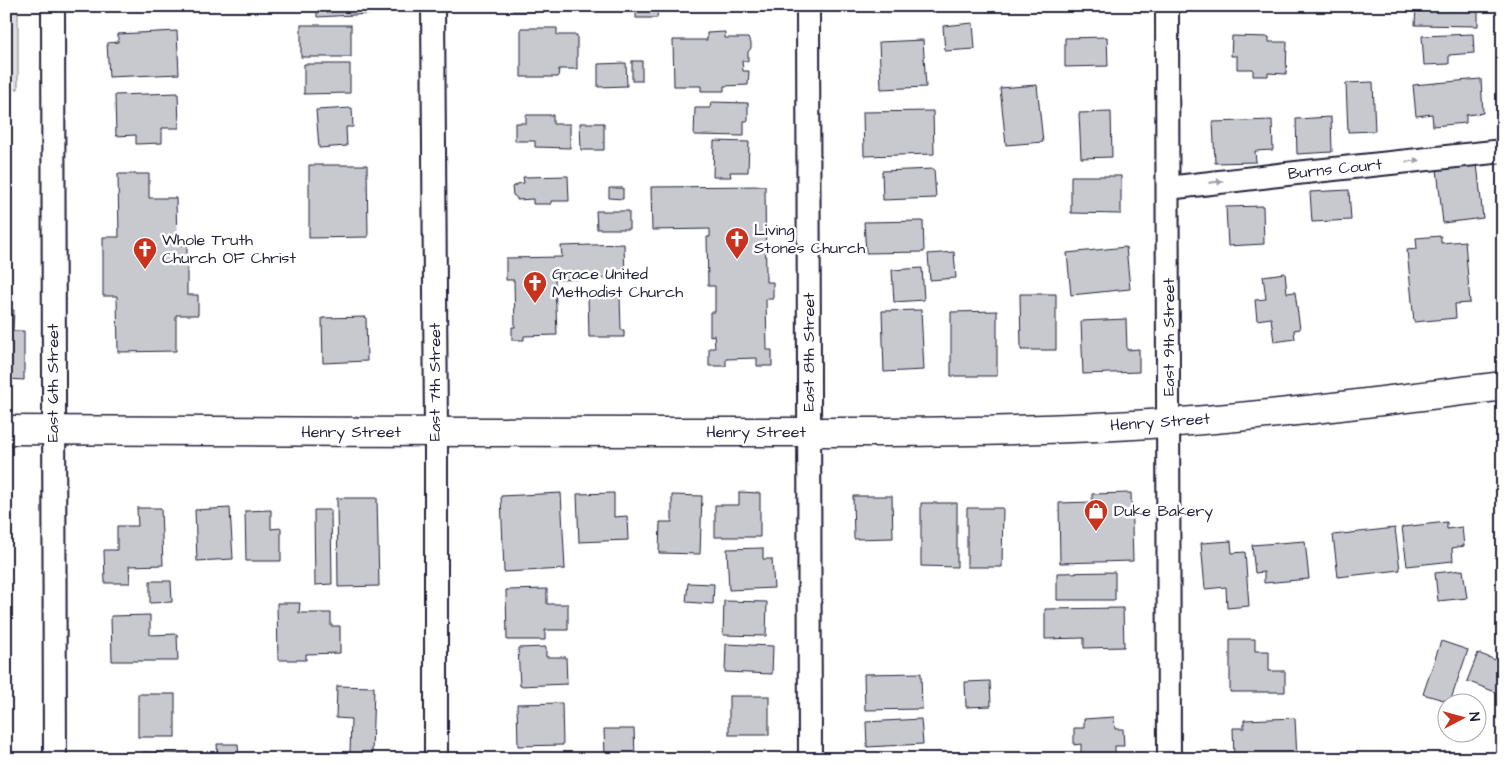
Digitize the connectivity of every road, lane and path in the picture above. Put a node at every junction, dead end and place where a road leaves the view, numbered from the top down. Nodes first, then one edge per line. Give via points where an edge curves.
1 (53, 6) edge
2 (433, 6) edge
3 (808, 6) edge
4 (1167, 6) edge
5 (1503, 151) edge
6 (1168, 188) junction
7 (1503, 386) edge
8 (1169, 423) junction
9 (6, 430) edge
10 (53, 431) junction
11 (436, 432) junction
12 (810, 432) junction
13 (55, 759) edge
14 (436, 759) edge
15 (810, 759) edge
16 (1169, 759) edge

1 - 10 street, East 6th Street
2 - 11 street, East 7th Street
3 - 12 street, East 8th Street
4 - 6 street, East 9th Street
6 -> 5 street, Burns Court
6 - 8 street, East 9th Street
7 - 8 street, Henry Street
8 - 12 street, Henry Street via 1085,428
8 - 16 street, East 9th Street
9 - 10 street, Henry Street
10 - 11 street, Henry Street
10 - 13 street, East 6th Street
11 - 12 street, Henry Street
11 - 14 street, East 7th Street
12 - 15 street, East 8th Street

